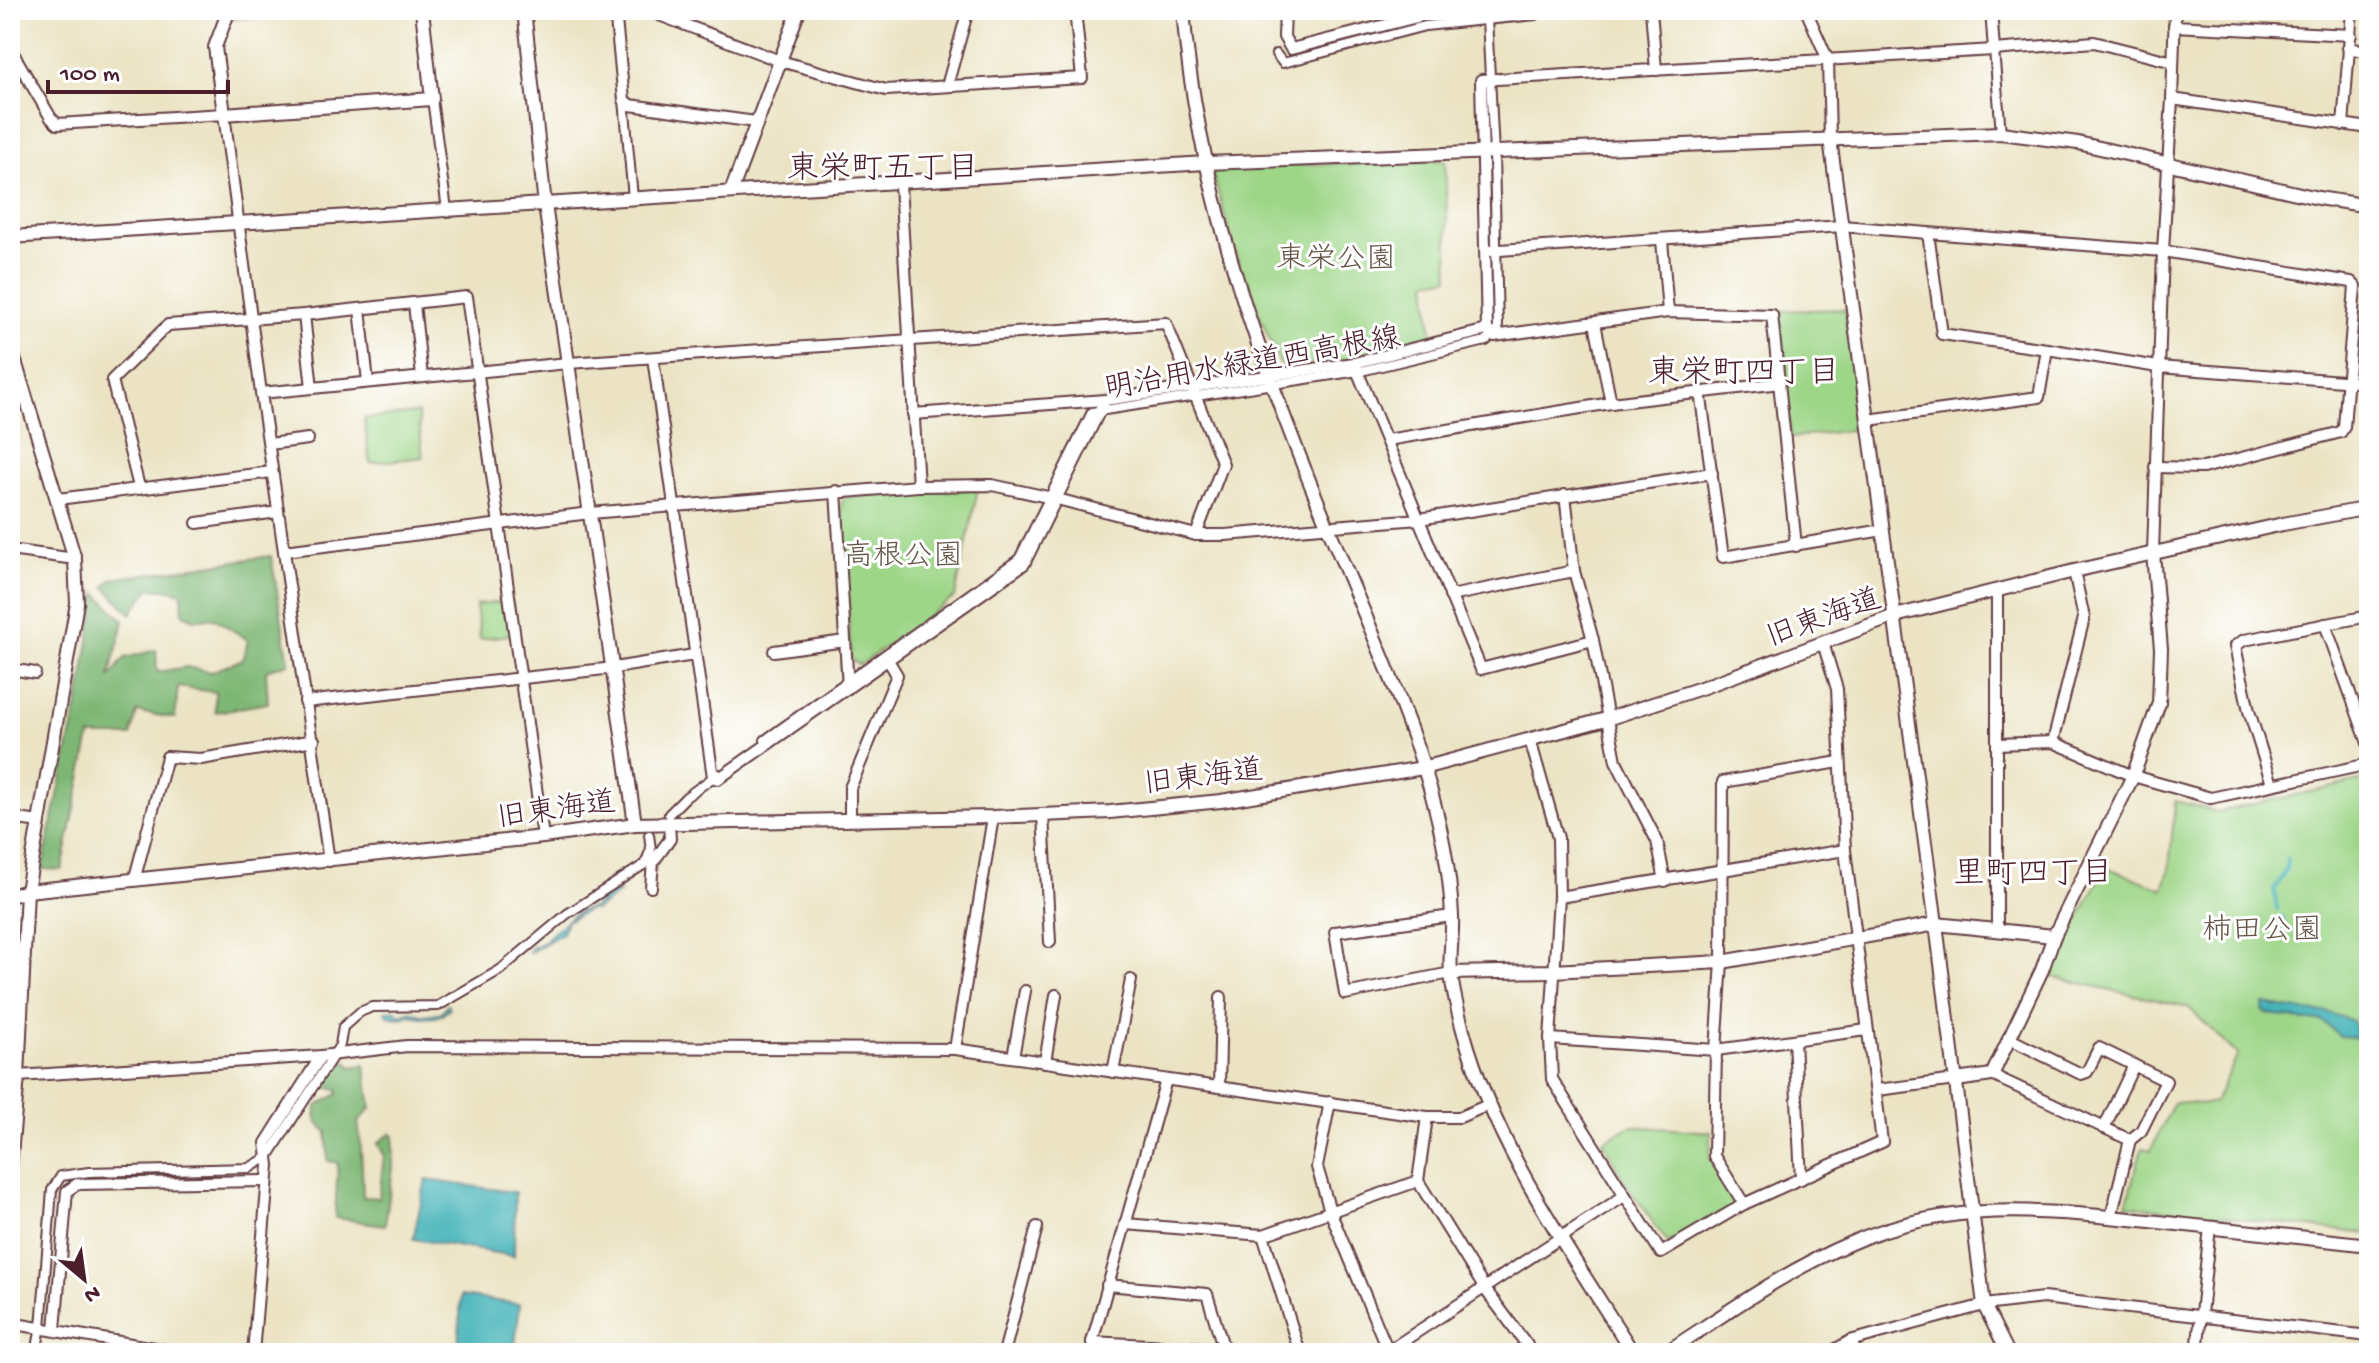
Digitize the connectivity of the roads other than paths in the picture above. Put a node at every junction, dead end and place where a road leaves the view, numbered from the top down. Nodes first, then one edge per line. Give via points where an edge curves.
1 (229, 10) edge
2 (422, 10) edge
3 (524, 10) edge
4 (615, 10) edge
5 (646, 10) edge
6 (799, 10) edge
7 (968, 10) edge
8 (1075, 10) edge
9 (1183, 10) edge
10 (1285, 10) edge
11 (1470, 10) edge
12 (1544, 10) edge
13 (1651, 10) edge
14 (1806, 10) edge
15 (1991, 10) edge
16 (2175, 10) edge
17 (2352, 10) edge
18 (1487, 19) junction
19 (2174, 26) junction
20 (2351, 35) junction
21 (10, 48) edge
22 (2348, 48) junction
23 (1994, 50) junction
24 (2369, 52) edge
25 (1276, 54) dead end
26 (1828, 60) junction
27 (780, 61) junction
28 (2173, 62) junction
29 (1656, 70) junction
30 (1491, 80) junction
31 (947, 86) junction
32 (432, 99) junction
33 (2172, 99) junction
34 (624, 100) junction
35 (224, 114) junction
36 (756, 122) junction
37 (2343, 125) junction
38 (2369, 128) edge
39 (2001, 133) junction
40 (1830, 139) junction
41 (1489, 154) junction
42 (1206, 163) junction
43 (2166, 164) junction
44 (900, 184) junction
45 (731, 192) junction
46 (633, 198) junction
47 (545, 205) junction
48 (2369, 206) edge
49 (447, 210) junction
50 (238, 224) junction
51 (1842, 226) junction
52 (1928, 233) junction
53 (10, 237) edge
54 (1662, 240) junction
55 (1491, 251) junction
56 (2163, 251) junction
57 (414, 304) junction
58 (360, 309) junction
59 (1668, 312) junction
60 (304, 315) junction
61 (251, 319) junction
62 (1595, 323) junction
63 (1489, 332) junction
64 (909, 339) junction
65 (10, 345) edge
66 (2047, 349) junction
67 (653, 358) junction
68 (568, 363) junction
69 (1356, 367) junction
70 (2158, 367) junction
71 (479, 372) junction
72 (422, 377) junction
73 (1271, 380) junction
74 (368, 382) junction
75 (2348, 382) junction
76 (1780, 383) junction
77 (2369, 383) edge
78 (312, 388) junction
79 (1700, 391) junction
80 (1196, 392) junction
81 (261, 393) junction
82 (1611, 403) junction
83 (1103, 406) junction
84 (913, 414) junction
85 (1868, 420) junction
86 (308, 439) dead end
87 (1387, 440) junction
88 (269, 444) junction
89 (2155, 467) junction
90 (272, 472) junction
91 (1712, 473) junction
92 (918, 486) junction
93 (139, 487) junction
94 (836, 491) junction
95 (1565, 495) junction
96 (1053, 498) junction
97 (58, 499) junction
98 (673, 505) junction
99 (2369, 508) edge
100 (278, 512) junction
101 (590, 513) junction
102 (1419, 519) junction
103 (197, 523) dead end
104 (501, 525) junction
105 (1328, 527) junction
106 (1883, 530) junction
107 (1196, 535) junction
108 (1796, 546) junction
109 (10, 550) edge
110 (284, 551) junction
111 (2153, 553) junction
112 (75, 559) junction
113 (1574, 571) junction
114 (2074, 571) junction
115 (1997, 590) junction
116 (1450, 596) junction
117 (1895, 616) junction
118 (2369, 616) edge
119 (2325, 624) junction
120 (1593, 640) junction
121 (845, 641) junction
122 (1823, 643) junction
123 (774, 651) dead end
124 (694, 655) junction
125 (888, 660) junction
126 (614, 668) junction
127 (10, 669) edge
128 (35, 673) dead end
129 (522, 679) junction
130 (847, 685) junction
131 (305, 702) junction
132 (1610, 718) junction
133 (314, 740) junction
134 (1530, 740) junction
135 (2053, 742) junction
136 (1997, 744) junction
137 (2369, 746) edge
138 (1839, 762) junction
139 (2369, 764) edge
140 (1423, 768) junction
141 (2133, 776) junction
142 (713, 777) junction
143 (2272, 784) junction
144 (1043, 815) junction
145 (993, 817) junction
146 (10, 818) edge
147 (669, 819) junction
148 (850, 820) junction
149 (40, 822) junction
150 (635, 824) junction
151 (649, 835) dead end
152 (543, 837) junction
153 (1845, 850) junction
154 (329, 861) junction
155 (1721, 870) junction
156 (134, 881) junction
157 (1665, 881) junction
158 (651, 887) dead end
159 (27, 891) junction
160 (10, 896) edge
161 (1559, 897) junction
162 (1452, 916) junction
163 (1936, 924) junction
164 (1997, 928) junction
165 (2054, 936) junction
166 (1855, 937) junction
167 (1050, 942) dead end
168 (1722, 962) junction
169 (1553, 971) junction
170 (1451, 973) junction
171 (1131, 980) dead end
172 (1025, 991) dead end
173 (1056, 995) dead end
174 (1221, 997) dead end
175 (1867, 1030) junction
176 (10, 1035) edge
177 (2008, 1038) junction
178 (1550, 1039) junction
179 (1794, 1040) junction
180 (955, 1049) junction
181 (1716, 1050) junction
182 (334, 1055) junction
183 (321, 1056) junction
184 (1013, 1057) junction
185 (1045, 1062) junction
186 (2134, 1065) junction
187 (1113, 1072) junction
188 (1992, 1075) junction
189 (18, 1076) junction
190 (1166, 1080) junction
191 (1956, 1080) junction
192 (1219, 1087) junction
193 (1877, 1090) junction
194 (1330, 1102) junction
195 (1488, 1105) junction
196 (1427, 1117) junction
197 (2104, 1128) junction
198 (12, 1130) edge
199 (2130, 1140) junction
200 (268, 1157) junction
201 (10, 1166) edge
202 (1801, 1179) junction
203 (265, 1181) junction
204 (1418, 1181) junction
205 (1624, 1196) junction
206 (1744, 1204) junction
207 (1330, 1211) junction
208 (1973, 1211) junction
209 (2111, 1217) junction
210 (1125, 1224) junction
211 (1037, 1227) dead end
212 (2210, 1227) junction
213 (1263, 1235) junction
214 (1562, 1238) junction
215 (2369, 1245) edge
216 (1107, 1285) junction
217 (1485, 1289) junction
218 (1984, 1305) junction
219 (2202, 1316) junction
220 (10, 1323) edge
221 (41, 1327) junction
222 (55, 1329) junction
223 (2369, 1336) edge
224 (1850, 1341) junction
225 (1093, 1348) edge
226 (1149, 1350) edge
227 (1224, 1351) edge
228 (1386, 1352) edge
229 (36, 1353) edge
230 (183, 1353) edge
231 (253, 1353) edge
232 (1004, 1353) edge
233 (1300, 1353) edge
234 (1515, 1353) edge
235 (1633, 1353) edge
236 (1665, 1353) edge
237 (1829, 1353) edge
238 (1857, 1353) edge
239 (2008, 1353) edge
240 (2197, 1353) edge

1 - 35 street via 215,47
2 - 32 street
3 - 47 street
4 - 34 street
5 - 27 street
6 - 27 street
7 - 31 street
8 - 31 street via 1082,78
9 - 42 street via 1187,67
10 - 11 street via 1284,37 1291,49 1425,15
12 - 18 street
13 - 29 street
14 - 26 street
15 - 23 street
16 - 19 street
17 - 20 street
18 - 25 street via 1425,26 1283,63
18 - 30 street
19 - 20 street
19 - 28 street
20 - 22 street
21 - 35 street via 57,124
22 - 24 street
22 - 37 street
23 - 26 street
23 - 28 street via 2094,42
23 - 39 street
26 - 29 street
26 - 40 street
27 - 31 street via 886,90
27 - 36 street
28 - 33 street
29 - 30 street
30 - 41 street via 1481,80
32 - 35 street
32 - 49 street
33 - 37 street
33 - 43 street
34 - 36 street
34 - 46 street
35 - 50 street
36 - 45 street
37 - 38 street
39 - 40 street
39 - 43 street via 2078,143
40 - 41 street
40 - 51 street
41 - 42 street
41 - 55 street
42 - 44 street
42 - 73 street
43 - 48 street
43 - 56 street
44 - 45 street
44 - 64 street
45 - 46 street
46 - 47 street
47 - 49 street
47 - 68 street
49 - 50 street
50 - 53 street
50 - 61 street
51 - 52 street
51 - 54 street
51 - 85 street
52 - 56 street
52 - 66 street via 1942,334
54 - 55 street
54 - 59 street
55 - 63 street
56 - 70 street
56 - 75 street via 2351,282 2355,286
57 - 58 street
57 - 71 street via 467,297
57 - 72 street
58 - 60 street
58 - 74 street
59 - 62 street
59 - 76 street via 1772,315
60 - 61 street
60 - 78 street
61 - 81 street
61 - 93 street via 168,325 112,380
62 - 63 street
62 - 82 street
63 - 69 street
64 - 67 street
64 - 80 street via 1166,323
64 - 84 street
65 - 97 street
66 - 70 street
66 - 85 street via 2039,397 2034,400
67 - 68 street
67 - 98 street
68 - 71 street
68 - 101 street
69 - 73 street
69 - 87 street
70 - 75 street
70 - 89 street
71 - 72 street
71 - 104 street
72 - 74 street
73 - 80 street
73 - 105 street
74 - 78 street
75 - 77 street
75 - 89 street via 2341,432 2203,468
76 - 79 street
76 - 108 street
78 - 81 street
79 - 82 street
79 - 91 street
80 - 83 street
80 - 107 street via 1223,464
81 - 88 street
82 - 87 street
83 - 84 street
83 - 96 street
84 - 92 street
85 - 106 street
86 - 88 street
87 - 102 street
88 - 90 street
89 - 111 street
90 - 93 street
90 - 100 street
91 - 95 street
91 - 108 street via 1723,557
92 - 94 street
92 - 96 street via 992,485
93 - 97 street
94 - 98 street
94 - 121 street
95 - 102 street
95 - 113 street
96 - 107 street
96 - 125 street via 1024,564
96 - 130 street via 1019,559
97 - 112 street
98 - 101 street
98 - 124 street
99 - 111 street, 旧東海道
100 - 103 street
100 - 110 street
101 - 104 street
101 - 126 street
102 - 105 street
102 - 116 street
104 - 110 street
104 - 129 street
105 - 107 street
105 - 140 street via 1374,632
106 - 108 street
106 - 117 street
109 - 112 street
110 - 131 street
111 - 114 street, 旧東海道
111 - 141 street via 2161,649 2159,703
112 - 149 street via 77,603
113 - 116 street
113 - 120 street
114 - 115 street, 旧東海道
114 - 135 street via 2084,618
115 - 117 street, 旧東海道
115 - 136 street
116 - 120 street via 1481,669
117 - 122 street, 旧東海道
117 - 163 street
118 - 119 street
119 - 137 street
119 - 143 street via 2235,646
120 - 132 street
121 - 123 street
121 - 130 street
122 - 132 street, 旧東海道
122 - 138 street via 1837,689
124 - 126 street
124 - 142 street
125 - 130 street
125 - 148 street via 897,675 850,788
126 - 129 street
126 - 150 street
127 - 128 street
129 - 131 street
129 - 152 street
130 - 142 street via 718,779
131 - 133 street
132 - 134 street, 旧東海道
132 - 157 street via 1616,761 1657,841
133 - 154 street
133 - 156 street via 201,759 167,757
134 - 140 street, 旧東海道
134 - 161 street via 1558,838
135 - 136 street
135 - 141 street
136 - 164 street
138 - 153 street
138 - 155 street via 1723,782
139 - 143 street
140 - 144 street, 旧東海道 via 1221,801
140 - 162 street via 1444,843
141 - 143 street via 2211,798
141 - 165 street
142 - 147 street via 686,797
144 - 145 street, 旧東海道
144 - 167 street
145 - 148 street, 旧東海道
145 - 180 street
146 - 149 street
147 - 148 street, 旧東海道
147 - 150 street, 旧東海道
147 - 158 street via 670,839 653,862
149 - 159 street
150 - 152 street, 旧東海道
151 - 182 street via 645,864 567,914 500,970 438,1006 372,1007 360,1012 343,1027
152 - 154 street, 旧東海道
153 - 155 street
153 - 166 street
154 - 156 street, 旧東海道
155 - 157 street
155 - 168 street
156 - 159 street, 旧東海道
157 - 161 street
159 - 160 street, 旧東海道
159 - 176 street
159 - 189 street
161 - 169 street
162 - 170 street
162 - 170 street via 1335,932 1345,994
163 - 164 street
163 - 166 street
163 - 191 street
164 - 165 street
165 - 177 street
166 - 168 street
166 - 175 street
168 - 169 street
168 - 181 street
169 - 170 street
169 - 178 street
170 - 195 street
171 - 187 street
172 - 184 street
173 - 185 street
174 - 192 street
175 - 179 street
175 - 193 street
177 - 186 street via 2081,1074 2099,1048
177 - 188 street
178 - 181 street
178 - 205 street via 1552,1079
179 - 181 street
179 - 202 street
180 - 182 street via 407,1046
180 - 184 street
181 - 206 street via 1714,1156
182 - 183 street
182 - 200 street
183 - 189 street
183 - 200 street via 266,1143
184 - 185 street
185 - 187 street
186 - 197 street
186 - 199 street via 2166,1081 2141,1131
187 - 190 street
188 - 191 street
188 - 197 street
189 - 198 street
190 - 192 street
190 - 210 street
191 - 193 street
191 - 208 street
192 - 194 street
193 - 202 street via 1882,1142
194 - 196 street
194 - 207 street via 1317,1167
195 - 196 street via 1460,1117
195 - 214 street
196 - 204 street
197 - 199 street
198 - 201 street
199 - 209 street
200 - 203 street
200 - 221 street via 249,1168 61,1176 52,1190
202 - 206 street
203 - 222 street via 77,1184 67,1191
203 - 231 street
204 - 207 street
204 - 217 street
205 - 206 street via 1661,1253
205 - 214 street
207 - 213 street
207 - 228 street
208 - 209 street
208 - 218 street
208 - 236 street via 1856,1241 1792,1270
209 - 212 street
210 - 213 street
210 - 216 street
211 - 232 street
212 - 215 street
212 - 219 street
213 - 233 street
214 - 217 street
214 - 235 street
216 - 225 street
216 - 227 street via 1207,1294
217 - 228 street
217 - 234 street via 1527,1345
218 - 219 street via 2043,1298
218 - 224 street
218 - 239 street
219 - 223 street
219 - 240 street
220 - 221 street
221 - 222 street
221 - 229 street
222 - 230 street
224 - 237 street
224 - 238 street
225 - 226 street
226 - 227 street

